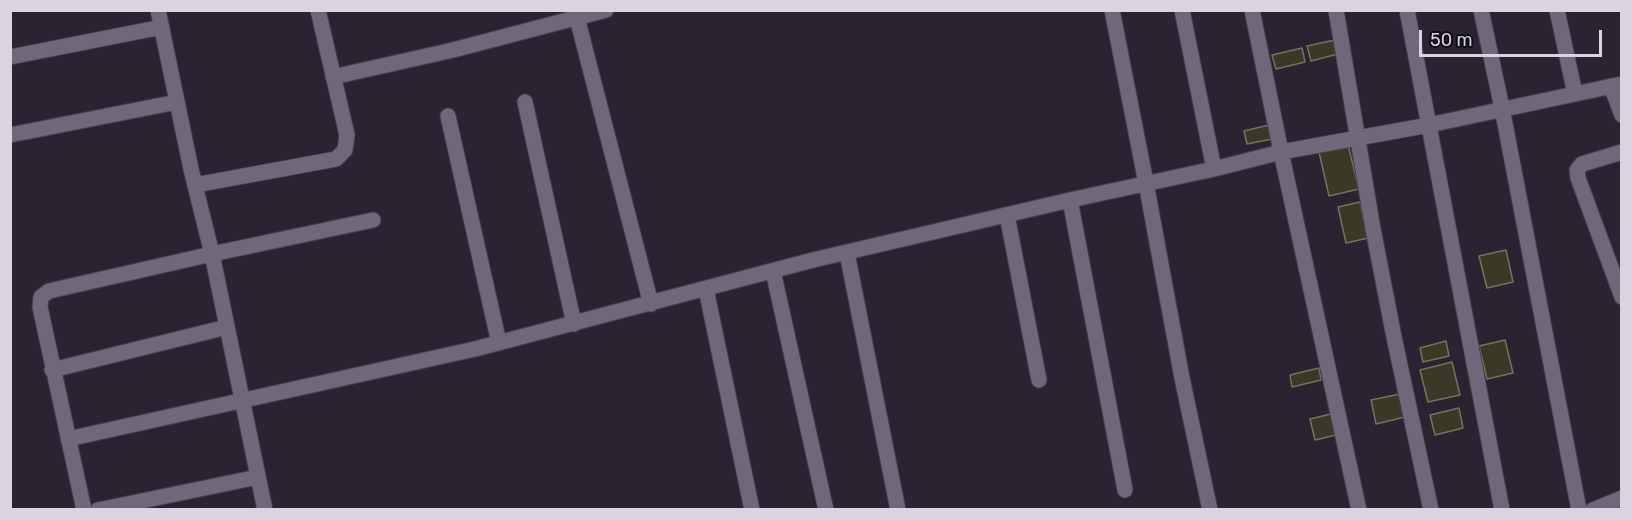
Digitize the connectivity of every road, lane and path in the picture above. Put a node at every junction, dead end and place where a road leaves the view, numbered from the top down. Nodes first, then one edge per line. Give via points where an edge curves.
1 (158, 10) edge
2 (318, 10) edge
3 (606, 10) edge
4 (1112, 10) edge
5 (1182, 10) edge
6 (1252, 10) edge
7 (1336, 10) edge
8 (1407, 10) edge
9 (1480, 10) edge
10 (1557, 10) edge
11 (576, 14) edge
12 (162, 27) junction
13 (10, 57) edge
14 (333, 77) junction
15 (1616, 85) edge
16 (1575, 94) junction
17 (177, 102) junction
18 (525, 102) dead end
19 (1502, 108) junction
20 (1622, 115) edge
21 (448, 116) dead end
22 (1429, 125) junction
23 (10, 135) edge
24 (1358, 138) junction
25 (1622, 152) edge
26 (1281, 153) junction
27 (1214, 169) junction
28 (1146, 183) junction
29 (195, 185) junction
30 (1070, 200) junction
31 (1007, 215) junction
32 (373, 220) dead end
33 (847, 253) junction
34 (212, 254) junction
35 (773, 271) junction
36 (706, 289) junction
37 (1622, 297) edge
38 (651, 304) junction
39 (574, 324) junction
40 (227, 327) junction
41 (499, 343) junction
42 (52, 370) junction
43 (1039, 380) dead end
44 (241, 401) junction
45 (68, 439) junction
46 (258, 477) junction
47 (1125, 490) dead end
48 (1622, 498) edge
49 (84, 510) edge
50 (98, 510) edge
51 (264, 510) edge
52 (752, 510) edge
53 (826, 510) edge
54 (898, 510) edge
55 (1210, 510) edge
56 (1359, 510) edge
57 (1431, 510) edge
58 (1502, 510) edge
59 (1578, 510) edge
60 (1593, 510) edge

1 - 12 street
2 - 14 street
3 - 11 street
4 - 28 street
5 - 27 street
6 - 26 street
7 - 24 street
8 - 22 street
9 - 19 street
10 - 16 street
11 - 14 street via 453,50
11 - 38 street
12 - 13 street
12 - 17 street
14 - 29 street via 347,135 345,150 336,159
15 - 16 street
15 - 20 street
16 - 19 street
17 - 23 street
17 - 29 street
18 - 39 street
19 - 22 street
19 - 59 street
21 - 41 street
22 - 24 street
22 - 58 street
24 - 26 street
24 - 57 street
25 - 37 street via 1582,164 1577,170
26 - 27 street
26 - 56 street
27 - 28 street
28 - 30 street
28 - 55 street
29 - 34 street
30 - 31 street
30 - 47 street
31 - 33 street
31 - 43 street
32 - 34 street
33 - 35 street
33 - 54 street
34 - 40 street
34 - 42 street via 49,291 41,297 40,307
35 - 36 street
35 - 53 street
36 - 38 street
36 - 52 street
38 - 39 street
39 - 41 street
40 - 42 street
40 - 44 street
41 - 44 street
42 - 45 street
44 - 45 street
44 - 46 street
45 - 49 street
46 - 50 street
46 - 51 street
48 - 60 street

